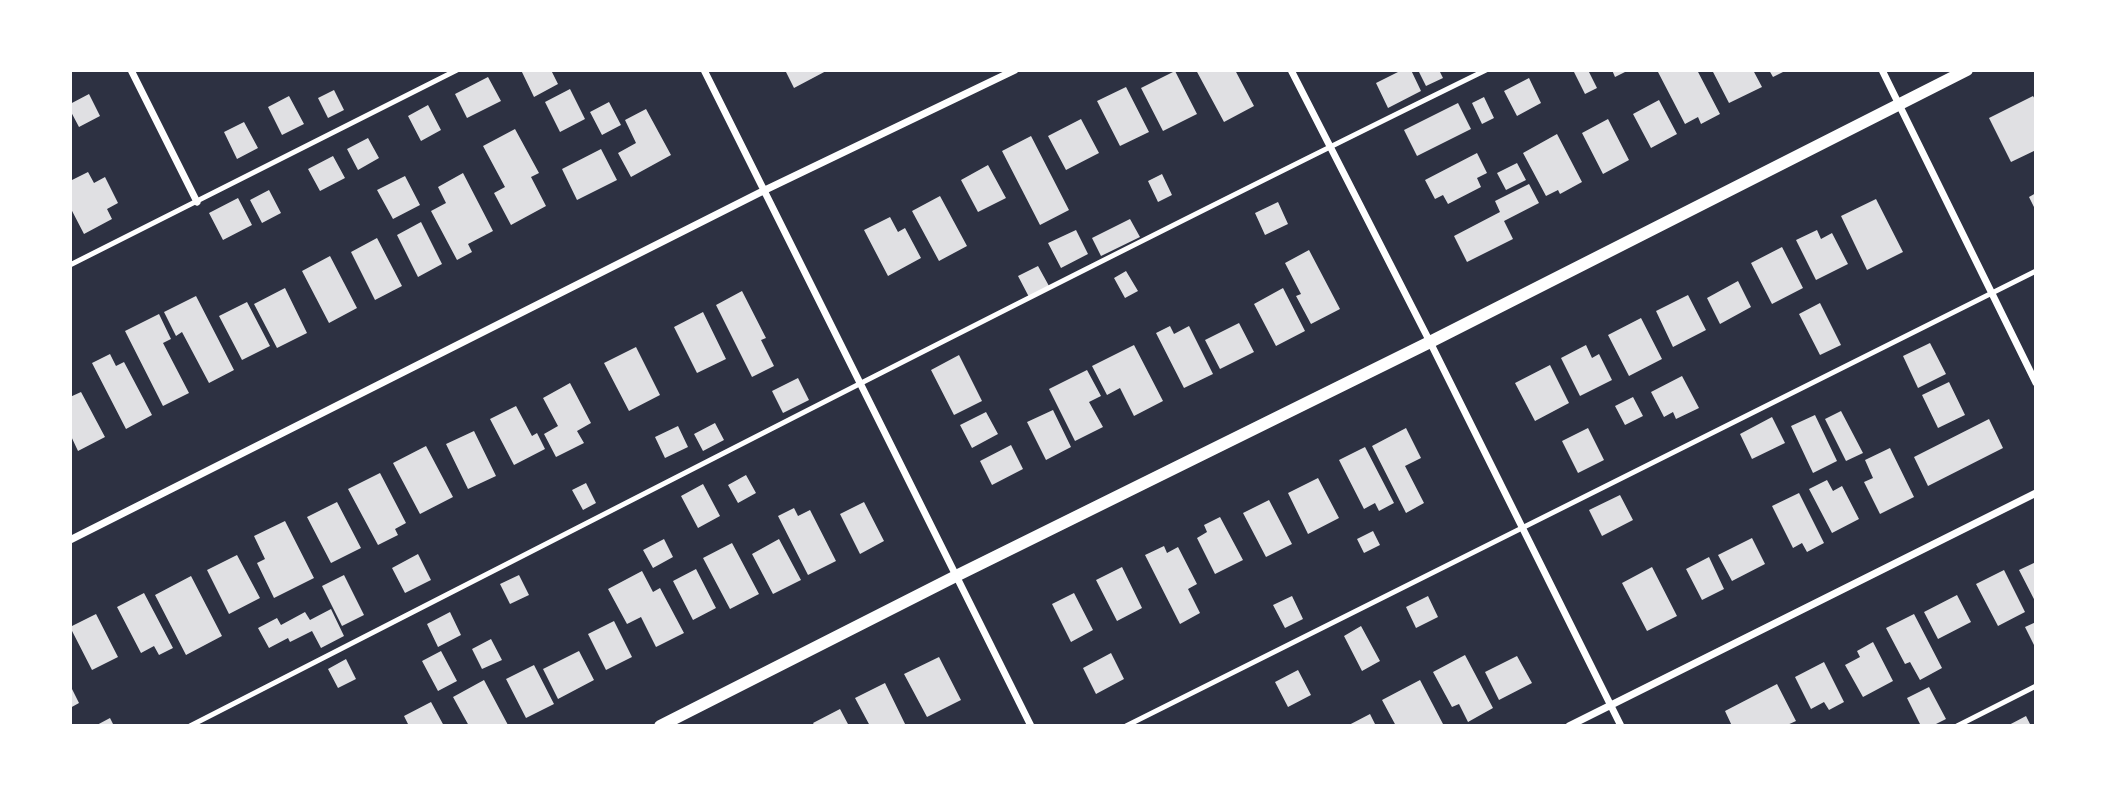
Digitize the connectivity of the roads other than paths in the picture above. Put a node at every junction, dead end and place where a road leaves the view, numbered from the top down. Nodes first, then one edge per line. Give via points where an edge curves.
1 (131, 70) edge
2 (457, 70) edge
3 (704, 70) edge
4 (1015, 70) edge
5 (1291, 70) edge
6 (1486, 70) edge
7 (1882, 70) edge
8 (1967, 70) edge
9 (1899, 104) junction
10 (1329, 147) junction
11 (763, 191) junction
12 (197, 202) junction
13 (70, 265) edge
14 (2036, 271) edge
15 (1991, 293) junction
16 (1430, 342) junction
17 (2036, 383) edge
18 (860, 384) junction
19 (2036, 493) edge
20 (1522, 529) junction
21 (70, 540) edge
22 (956, 576) junction
23 (2036, 686) edge
24 (1610, 705) junction
25 (190, 726) edge
26 (660, 726) edge
27 (1031, 726) edge
28 (1126, 726) edge
29 (1569, 726) edge
30 (1621, 726) edge
31 (1957, 726) edge

1 - 12 street
2 - 12 lane
3 - 11 street
4 - 11 street
5 - 10 street
6 - 10 lane
7 - 9 street
8 - 9 street
9 - 15 street
9 - 16 street
10 - 16 street
10 - 18 lane
11 - 18 street
11 - 21 street
12 - 13 lane
14 - 15 lane
15 - 17 street
15 - 20 lane
16 - 20 street
16 - 22 street
18 - 22 street
18 - 25 lane
19 - 24 street
20 - 24 street
20 - 28 lane
22 - 26 street
22 - 27 street
23 - 31 lane
24 - 29 street
24 - 30 street

